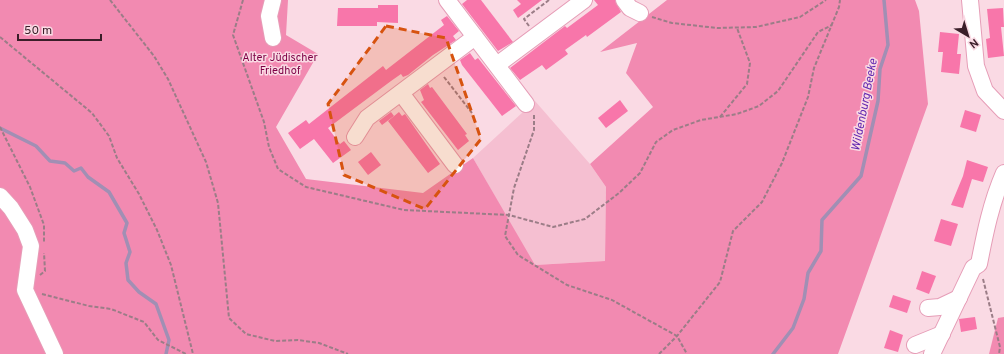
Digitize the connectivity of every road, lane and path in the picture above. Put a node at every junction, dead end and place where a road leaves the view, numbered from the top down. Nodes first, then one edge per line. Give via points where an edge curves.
1 (110, 0) edge
2 (243, 0) edge
3 (273, 0) edge
4 (447, 0) edge
5 (549, 0) edge
6 (584, 0) edge
7 (624, 0) edge
8 (826, 0) edge
9 (840, 0) edge
10 (970, 0) edge
11 (640, 13) joint
12 (832, 25) junction
13 (737, 28) junction
14 (537, 35) junction
15 (0, 37) edge
16 (475, 37) junction
17 (273, 38) dead end
18 (497, 65) junction
19 (436, 66) junction
20 (401, 93) junction
21 (526, 104) joint
22 (472, 112) dead end
23 (1004, 112) edge
24 (720, 117) junction
25 (0, 127) edge
26 (355, 137) dead end
27 (455, 165) dead end
28 (1004, 173) edge
29 (0, 196) edge
30 (509, 215) junction
31 (980, 264) junction
32 (25, 290) junction
33 (959, 298) junction
34 (928, 308) dead end
35 (942, 334) junction
36 (677, 336) junction
37 (915, 345) dead end
38 (55, 354) edge
39 (186, 354) edge
40 (193, 354) edge
41 (348, 354) edge
42 (660, 354) edge
43 (687, 354) edge
44 (932, 354) edge
45 (999, 354) edge

1 - 41 path via 154,56 168,79 206,162 218,203 229,318 246,334 275,341 298,340 319,343
2 - 30 path via 233,35 278,169 306,187 404,210
3 - 17 street via 269,16
4 - 16 street
5 - 14 path via 524,19
6 - 14 street
7 - 11 street via 630,8
8 - 13 path via 800,17 756,27
9 - 12 path via 840,7
10 - 23 street via 976,66 985,91
11 - 13 path via 672,23
12 - 24 path via 818,32 778,91 759,106
12 - 36 path via 814,68 808,97 782,163 762,202 733,230 720,282
13 - 24 path via 750,63 747,84
14 - 18 street
15 - 40 path via 92,113 109,136 117,158 157,230 170,265
16 - 18 street
16 - 19 street
18 - 21 street
19 - 20 street
19 - 22 path
20 - 26 street via 367,118
20 - 27 street
21 - 30 path via 534,114 534,130 514,188
24 - 30 path via 701,120 673,130 656,142 640,173 585,219 553,227
25 - 32 path via 30,187 44,225 45,271
28 - 31 street via 994,196
29 - 32 street via 25,230 31,246
30 - 36 path via 505,236 518,255 567,285 612,300
31 - 33 street via 973,268
31 - 45 path via 1000,347
32 - 38 street
32 - 39 path via 111,310 144,322 158,340
33 - 34 street via 940,307
33 - 35 street
35 - 37 street
35 - 44 street
36 - 42 path
36 - 43 path

